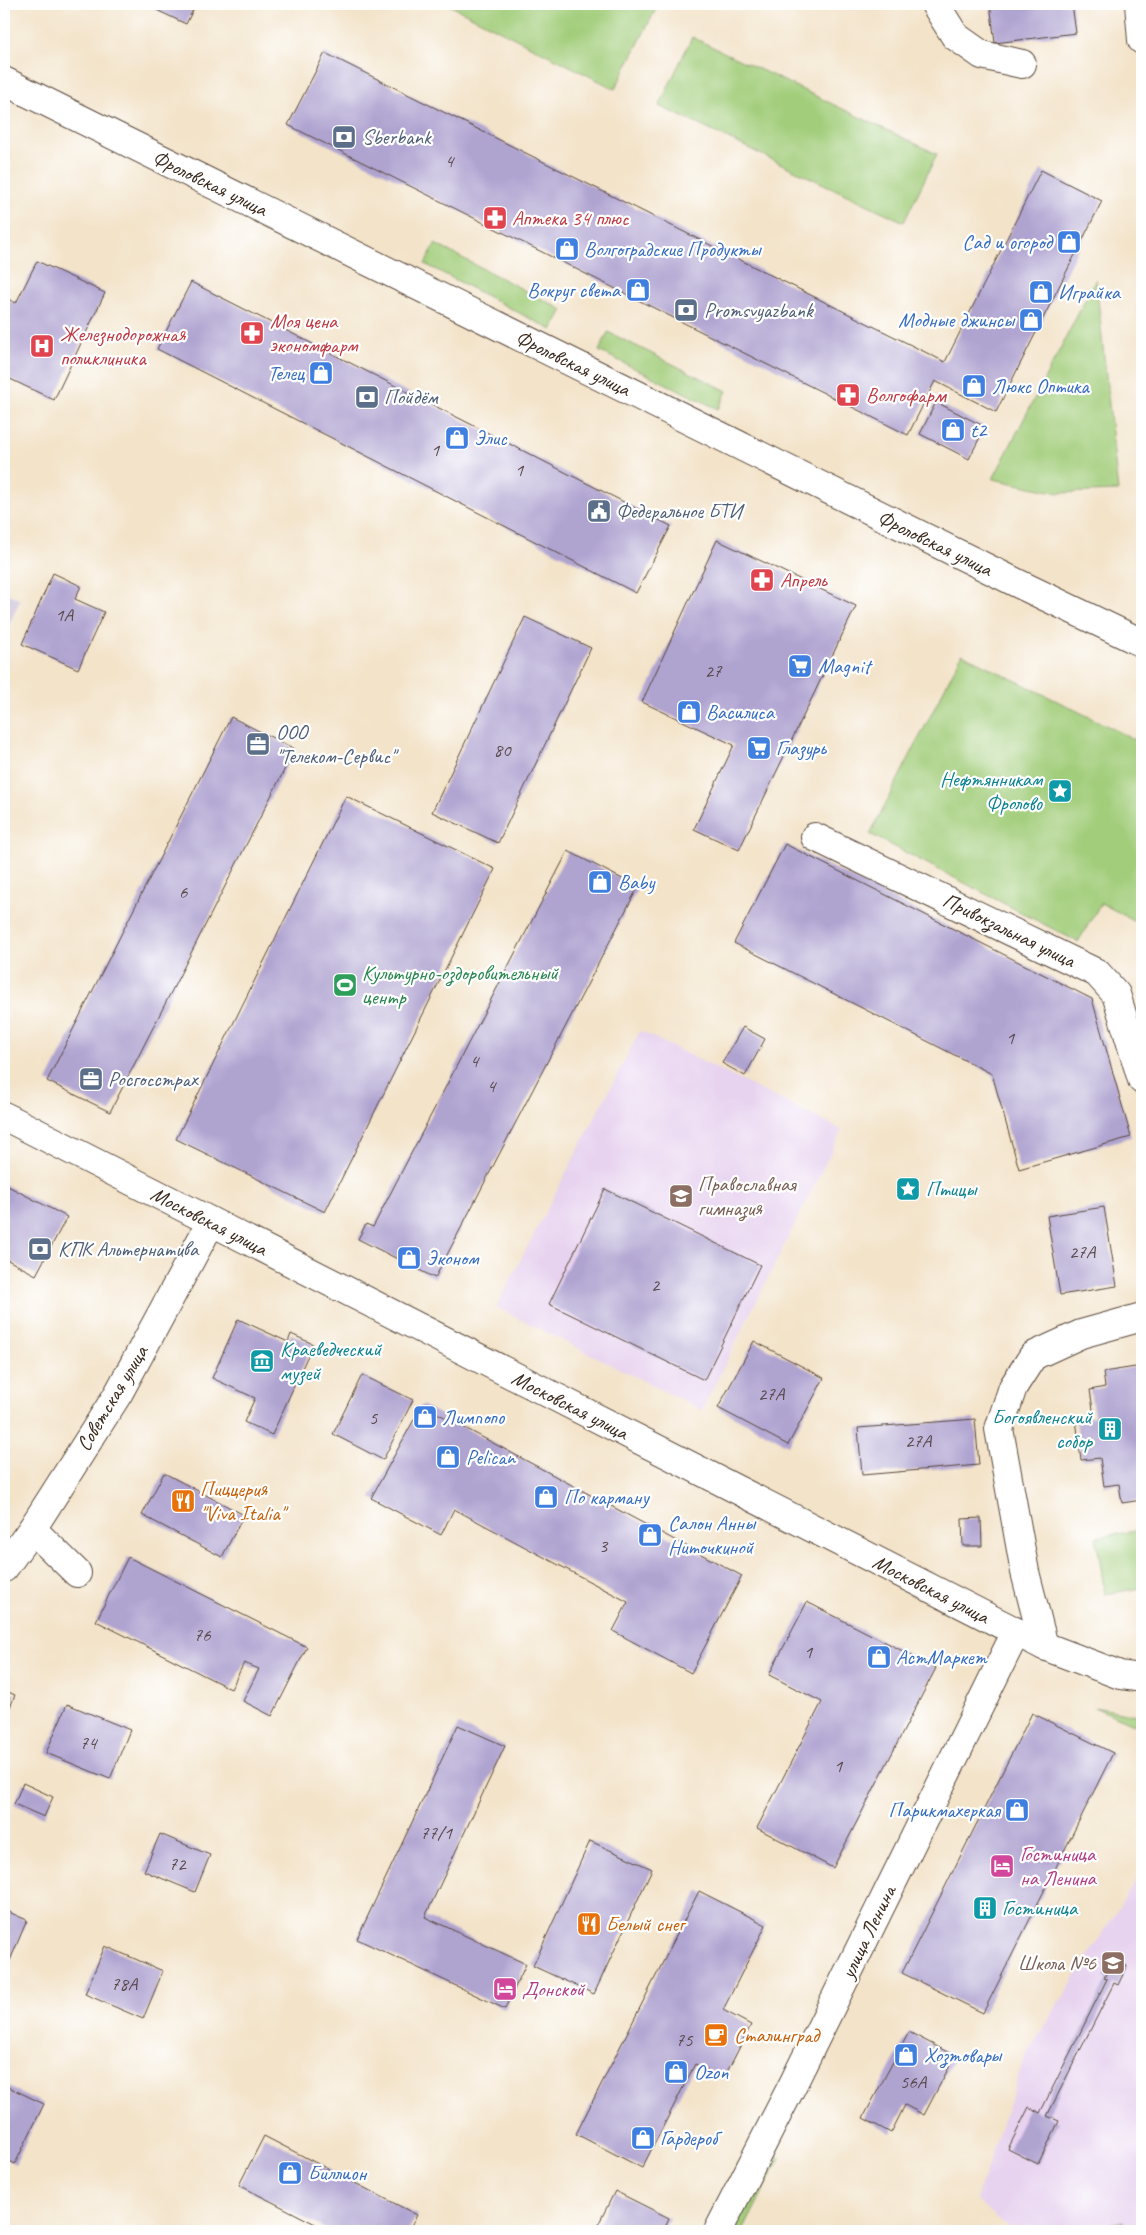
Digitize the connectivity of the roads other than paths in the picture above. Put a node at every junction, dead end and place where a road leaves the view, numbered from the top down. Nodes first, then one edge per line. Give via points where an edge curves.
1 (935, 4) edge
2 (1139, 4) edge
3 (1142, 40) edge
4 (1022, 64) dead end
5 (4, 81) edge
6 (1142, 643) edge
7 (815, 837) dead end
8 (1142, 1080) edge
9 (4, 1116) edge
10 (211, 1222) junction
11 (1142, 1317) edge
12 (32, 1529) junction
13 (4, 1568) edge
14 (78, 1573) dead end
15 (1016, 1632) junction
16 (1044, 1646) junction
17 (1142, 1678) edge
18 (718, 2231) edge

1 - 4 street via 955,36 982,54
2 - 3 street
5 - 6 street, Фроловская улица
7 - 8 street, Привокзальная улица via 1097,973 1116,994
9 - 10 street, Московская улица
10 - 12 street, Советская улица via 118,1394
10 - 15 street, Московская улица
11 - 16 street via 1081,1334 1033,1356 1013,1387 999,1429 1025,1572
12 - 13 street, Советская улица
12 - 14 street
15 - 16 street, Московская улица
15 - 18 street, улица Ленина
16 - 17 street, Московская улица via 1120,1676

